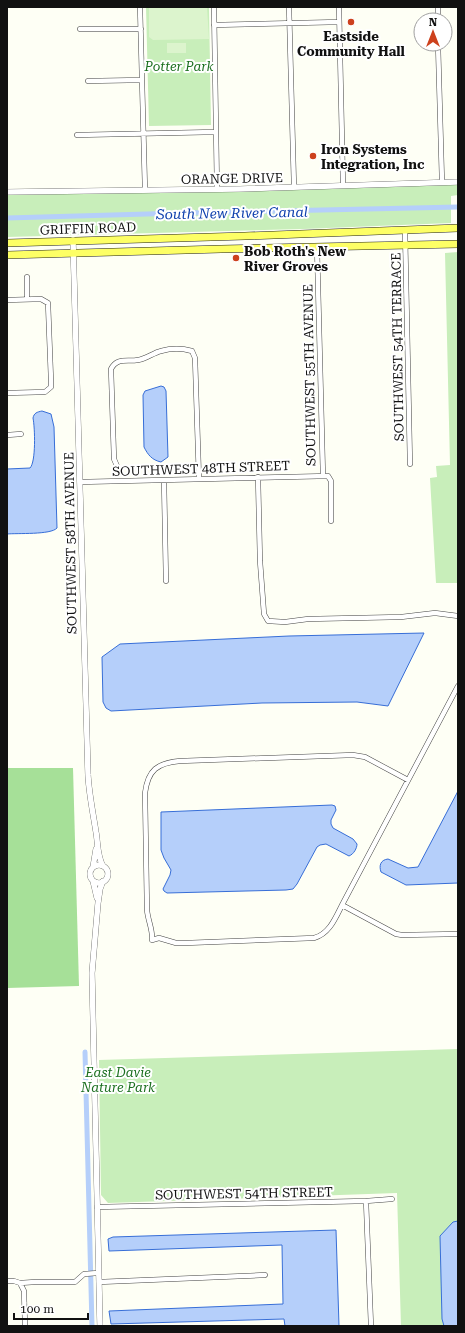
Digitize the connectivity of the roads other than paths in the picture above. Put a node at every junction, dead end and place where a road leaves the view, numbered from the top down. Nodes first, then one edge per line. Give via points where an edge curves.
1 (140, 7) edge
2 (214, 7) edge
3 (289, 7) edge
4 (339, 7) edge
5 (339, 22) junction
6 (289, 24) junction
7 (214, 25) junction
8 (80, 29) dead end
9 (141, 29) junction
10 (438, 52) edge
11 (141, 80) junction
12 (88, 81) dead end
13 (215, 132) junction
14 (143, 134) junction
15 (77, 135) dead end
16 (442, 182) junction
17 (458, 182) edge
18 (343, 185) junction
19 (294, 187) junction
20 (217, 189) junction
21 (145, 190) junction
22 (7, 192) edge
23 (458, 228) edge
24 (406, 230) junction
25 (245, 236) junction
26 (213, 237) junction
27 (73, 240) junction
28 (7, 243) edge
29 (458, 244) edge
30 (406, 245) junction
31 (317, 247) junction
32 (199, 249) junction
33 (221, 249) junction
34 (73, 253) junction
35 (7, 255) edge
36 (27, 277) dead end
37 (27, 299) junction
38 (7, 300) edge
39 (7, 393) edge
40 (21, 434) dead end
41 (7, 435) edge
42 (410, 464) dead end
43 (117, 466) dead end
44 (323, 476) junction
45 (258, 478) junction
46 (199, 479) junction
47 (164, 480) junction
48 (80, 482) junction
49 (331, 521) dead end
50 (166, 581) dead end
51 (458, 616) edge
52 (458, 686) edge
53 (408, 780) junction
54 (97, 845) junction
55 (103, 866) junction
56 (92, 867) junction
57 (93, 881) junction
58 (103, 882) junction
59 (98, 903) junction
60 (342, 905) junction
61 (458, 934) edge
62 (392, 1199) dead end
63 (366, 1200) junction
64 (97, 1207) junction
65 (98, 1273) junction
66 (266, 1275) dead end
67 (7, 1281) edge
68 (99, 1282) junction
69 (20, 1283) junction
70 (25, 1326) edge
71 (100, 1326) edge
72 (371, 1326) edge

1 - 9 street
2 - 7 street
3 - 6 street
4 - 5 street
5 - 6 street
5 - 18 street
6 - 7 street
6 - 19 street
7 - 13 street
8 - 9 street
9 - 11 street
10 - 16 street
11 - 12 street
11 - 14 street
13 - 14 street
13 - 20 street
14 - 15 street
14 - 21 street
16 - 17 street, ORANGE DRIVE
16 - 18 street, ORANGE DRIVE
18 - 19 street, ORANGE DRIVE
19 - 20 street, ORANGE DRIVE
20 - 21 street, ORANGE DRIVE
21 - 22 street, ORANGE DRIVE
23 - 24 main road, GRIFFIN ROAD
24 - 25 main road, GRIFFIN ROAD
24 - 30 street, SOUTHWEST 54TH TERRACE
25 - 26 main road, GRIFFIN ROAD
25 - 33 main road via 226,242
26 - 27 main road, GRIFFIN ROAD
26 - 32 main road via 208,246
27 - 28 main road, GRIFFIN ROAD
27 - 34 street, SOUTHWEST 58TH AVENUE
29 - 30 main road, GRIFFIN ROAD
30 - 31 main road, GRIFFIN ROAD
30 - 42 street, SOUTHWEST 54TH TERRACE
31 - 33 main road, GRIFFIN ROAD
31 - 44 street, SOUTHWEST 55TH AVENUE
32 - 33 main road, GRIFFIN ROAD
32 - 34 main road, GRIFFIN ROAD
34 - 35 main road, GRIFFIN ROAD
34 - 48 street, SOUTHWEST 58TH AVENUE
36 - 37 street
37 - 38 street
37 - 39 street via 47,301 50,308 50,389 45,392
40 - 41 street
43 - 46 street via 114,459 111,369 113,364 120,360 138,360 162,351 184,348 192,351 195,358
44 - 45 street, SOUTHWEST 48TH STREET
44 - 49 street, SOUTHWEST 55TH AVENUE via 328,476 331,481
45 - 46 street, SOUTHWEST 48TH STREET
45 - 51 street via 260,561 264,614 268,621 401,617 435,613
46 - 47 street, SOUTHWEST 48TH STREET
47 - 48 street, SOUTHWEST 48TH STREET
47 - 50 street
48 - 54 street, SOUTHWEST 58TH AVENUE via 88,775
52 - 53 street
53 - 60 street
53 - 60 street via 365,757 353,755 172,762 158,766 149,776 145,801 147,910 153,932 152,940 160,938 186,943 320,937 329,928
54 - 55 street, SOUTHWEST 58TH AVENUE
54 - 56 street, SOUTHWEST 58TH AVENUE
55 - 56 street
55 - 58 street via 108,874
56 - 57 street via 90,873
57 - 58 street
57 - 59 street
58 - 59 street
59 - 64 street via 92,973
60 - 61 street via 396,934
62 - 63 street, SOUTHWEST 54TH STREET
63 - 64 street, SOUTHWEST 54TH STREET
63 - 72 street
64 - 65 street
65 - 68 street
65 - 69 street via 84,1274 75,1282
66 - 68 street
67 - 69 street
68 - 71 street
69 - 70 street via 24,1291

